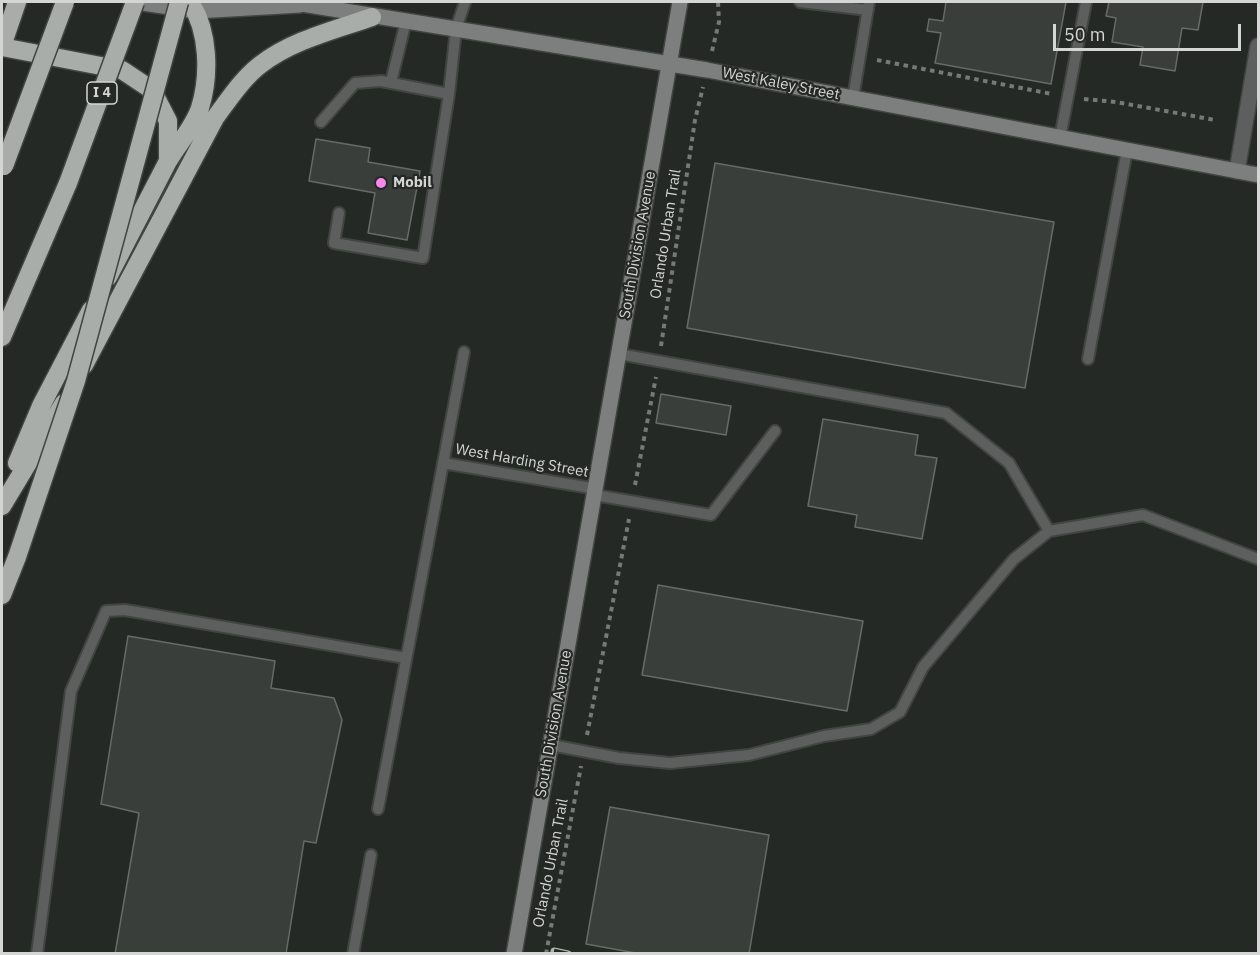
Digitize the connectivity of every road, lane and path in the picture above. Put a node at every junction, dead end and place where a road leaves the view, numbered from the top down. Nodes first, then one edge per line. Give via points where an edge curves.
1 (17, 2) edge
2 (65, 2) edge
3 (135, 2) edge
4 (179, 2) edge
5 (465, 2) edge
6 (680, 2) edge
7 (718, 2) edge
8 (800, 2) edge
9 (1086, 2) edge
10 (298, 3) edge
11 (193, 6) edge
12 (868, 6) edge
13 (372, 17) junction
14 (406, 21) junction
15 (719, 22) dead end
16 (456, 29) junction
17 (2, 46) edge
18 (1258, 46) edge
19 (874, 59) dead end
20 (670, 63) junction
21 (391, 82) junction
22 (449, 94) junction
23 (1067, 97) junction
24 (853, 98) junction
25 (695, 120) dead end
26 (1215, 120) dead end
27 (321, 122) dead end
28 (1060, 138) junction
29 (1127, 150) junction
30 (168, 162) junction
31 (3, 169) edge
32 (1237, 171) junction
33 (1258, 175) edge
34 (339, 213) dead end
35 (2, 337) edge
36 (660, 351) dead end
37 (464, 352) dead end
38 (619, 354) junction
39 (1088, 359) dead end
40 (654, 384) dead end
41 (775, 431) dead end
42 (443, 463) junction
43 (635, 483) dead end
44 (596, 492) junction
45 (2, 501) edge
46 (2, 506) edge
47 (628, 521) dead end
48 (1049, 531) junction
49 (1258, 559) edge
50 (2, 595) edge
51 (406, 658) junction
52 (588, 734) dead end
53 (551, 745) junction
54 (579, 777) dead end
55 (378, 809) dead end
56 (371, 855) dead end
57 (37, 954) edge
58 (353, 954) edge
59 (514, 954) edge
60 (546, 954) edge

1 - 17 highway
2 - 31 highway, bridge
3 - 11 street, West Kaley Street
3 - 35 highway, I 4, bridge via 68,183
4 - 50 highway, bridge via 76,381
5 - 16 lane
6 - 20 street, South Division Avenue
7 - 15 path
8 - 12 lane
9 - 23 lane
10 - 11 street, West Kaley Street
10 - 13 street, West Kaley Street
11 - 30 highway via 207,71 199,110
12 - 24 lane
13 - 14 street, West Kaley Street
13 - 46 highway via 288,47 261,64 238,86 216,118 58,414
14 - 16 street, West Kaley Street
14 - 21 lane
16 - 20 street, West Kaley Street
16 - 22 lane
17 - 30 highway via 122,70 152,90 168,121
18 - 32 street
19 - 23 path
20 - 24 street, West Kaley Street
20 - 38 street, South Division Avenue
21 - 22 lane
21 - 27 lane via 355,83
22 - 34 lane via 423,258 334,243
23 - 26 path
23 - 28 lane
24 - 28 street, West Kaley Street
25 - 36 path, Orlando Urban Trail
28 - 29 street, West Kaley Street
29 - 32 street, West Kaley Street
29 - 39 lane
30 - 45 highway via 41,406
32 - 33 street, West Kaley Street
37 - 42 lane
38 - 44 street, South Division Avenue
38 - 48 lane via 946,413 1009,463
40 - 43 path
41 - 44 lane, West Harding Street via 711,515
42 - 44 lane, West Harding Street
42 - 51 lane
44 - 53 street, South Division Avenue
47 - 52 path
48 - 49 lane via 1143,515
48 - 53 lane via 1014,560 923,667 900,712 871,729 825,736 749,756 670,763
51 - 55 lane
51 - 57 lane via 125,610 106,611 71,691
53 - 59 street, South Division Avenue
54 - 60 path, Orlando Urban Trail
56 - 58 lane

